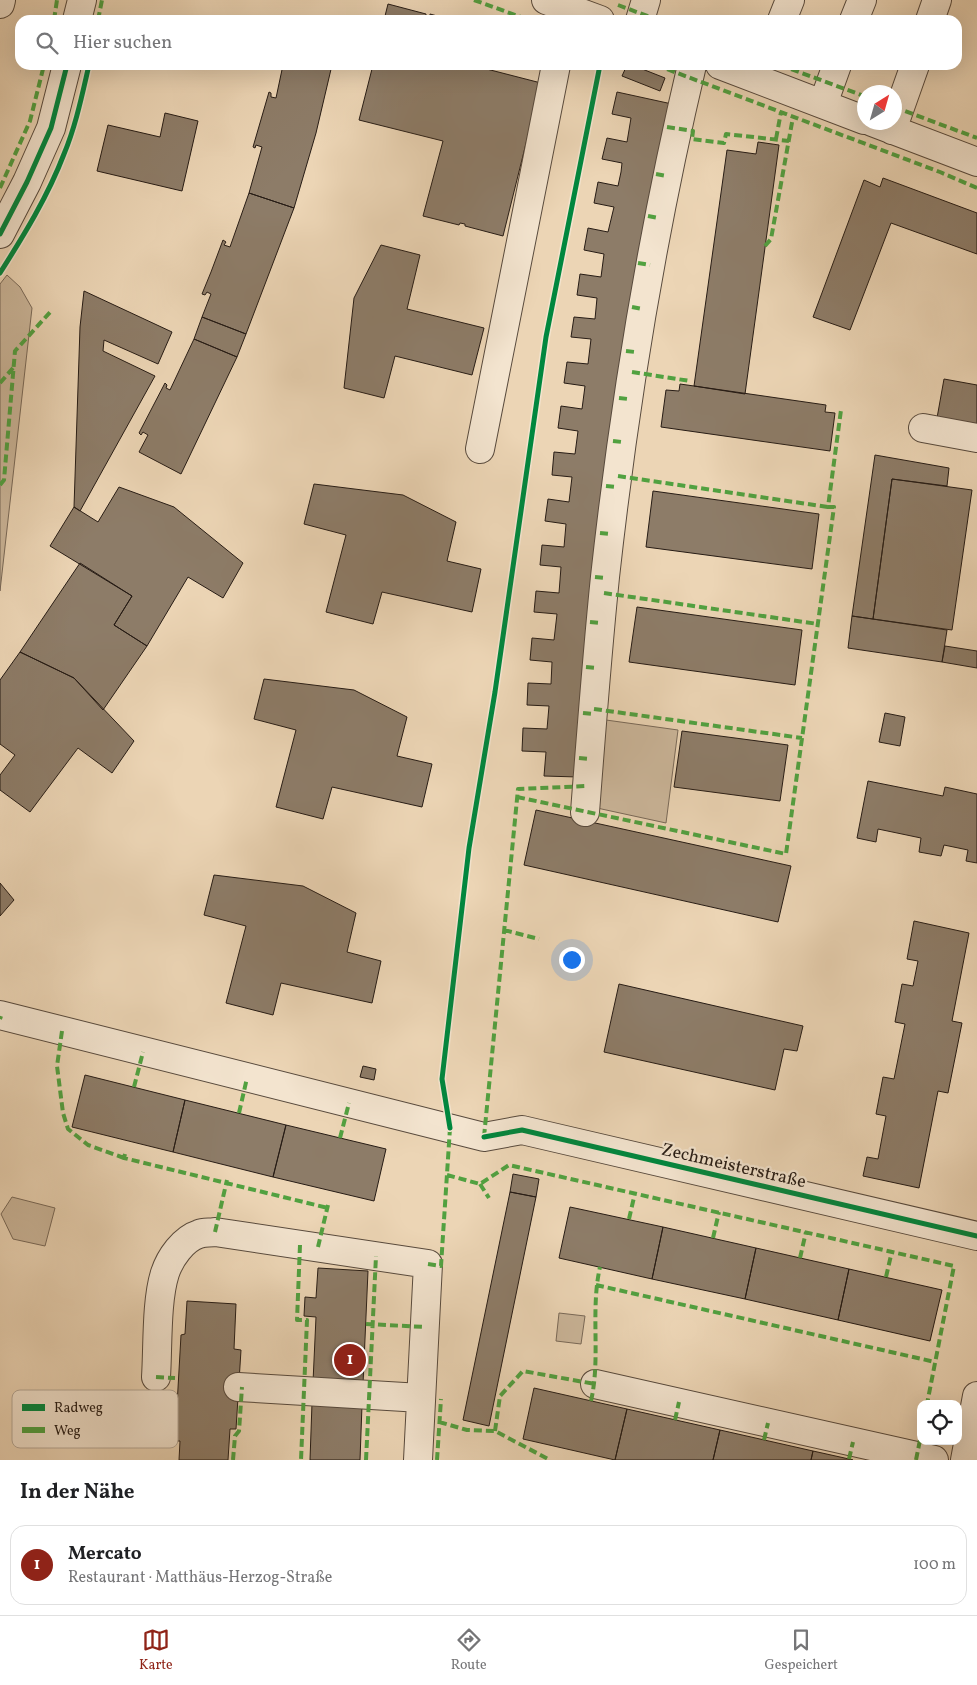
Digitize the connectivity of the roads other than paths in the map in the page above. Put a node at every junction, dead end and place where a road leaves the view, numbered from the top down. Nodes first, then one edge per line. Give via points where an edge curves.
1 (82, 0) edge
2 (646, 0) edge
3 (790, 0) edge
4 (862, 0) edge
5 (937, 0) edge
6 (562, 3) edge
7 (78, 15) edge
8 (589, 15) edge
9 (642, 15) edge
10 (784, 15) edge
11 (856, 15) edge
12 (932, 15) edge
13 (66, 70) edge
14 (555, 70) edge
15 (691, 70) edge
16 (743, 70) edge
17 (835, 70) edge
18 (912, 70) edge
19 (902, 89) edge
20 (822, 104) junction
21 (857, 117) edge
22 (893, 130) edge
23 (977, 162) edge
24 (0, 234) edge
25 (923, 428) dead end
26 (977, 438) edge
27 (480, 449) dead end
28 (585, 812) dead end
29 (0, 1016) edge
30 (977, 1236) edge
31 (156, 1377) dead end
32 (595, 1384) dead end
33 (238, 1387) dead end
34 (977, 1396) edge
35 (421, 1398) junction
36 (418, 1460) edge
37 (934, 1460) edge
38 (965, 1460) edge

1 - 7 street
2 - 9 street
3 - 10 street
4 - 11 street
5 - 12 street
6 - 8 street
13 - 24 street via 51,128
14 - 27 street
15 - 28 street via 658,218 627,407 605,578
16 - 20 street
17 - 20 street
18 - 19 street
20 - 21 street
22 - 23 street
25 - 26 street
29 - 30 street, Zechmeisterstraße via 484,1137 522,1130
31 - 35 street via 165,1273 185,1242 200,1234 214,1232 428,1264
32 - 37 street
33 - 35 street
34 - 38 street
35 - 36 street

